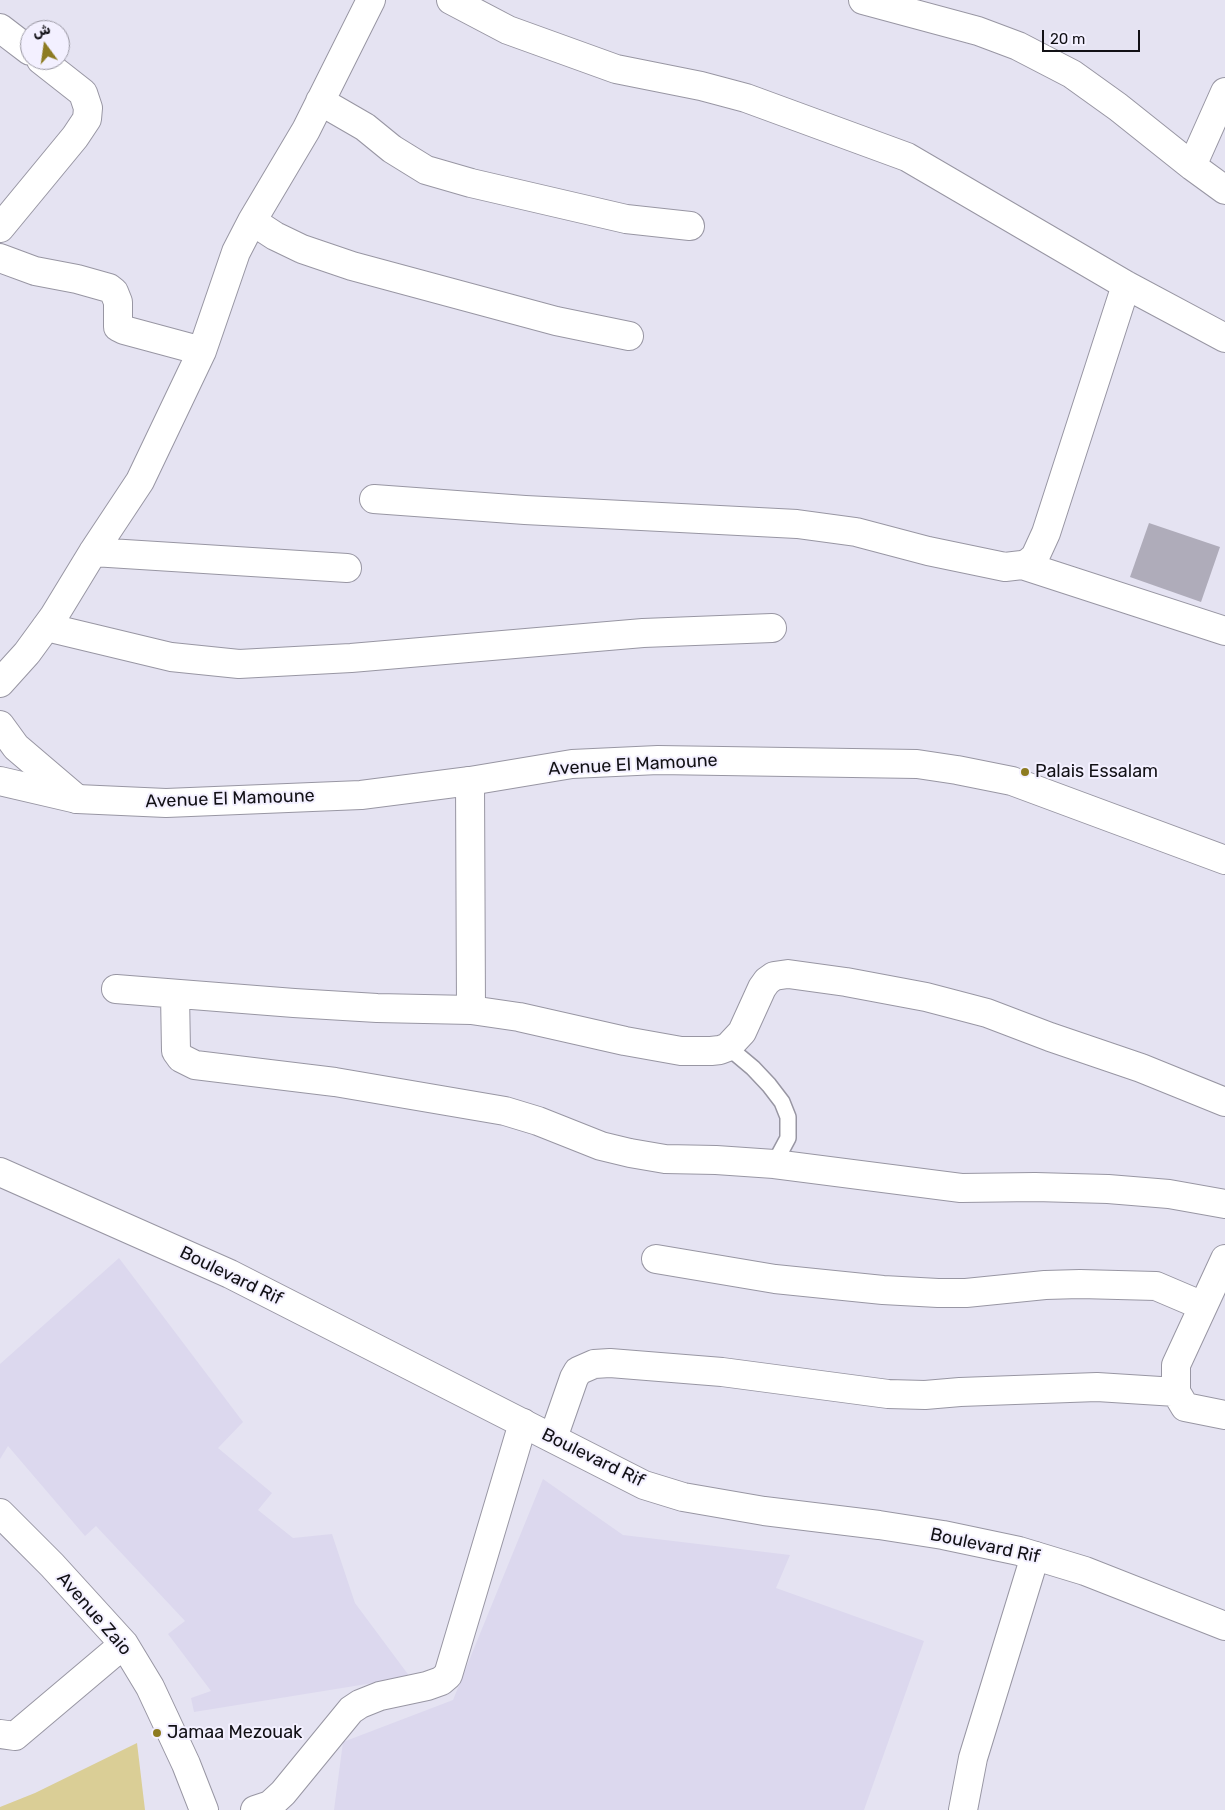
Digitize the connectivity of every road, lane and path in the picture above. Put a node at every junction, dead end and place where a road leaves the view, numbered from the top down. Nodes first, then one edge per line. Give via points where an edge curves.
1 (372, 0) edge
2 (451, 0) edge
3 (862, 0) edge
4 (0, 28) edge
5 (20, 43) edge
6 (54, 70) edge
7 (1225, 92) edge
8 (320, 101) junction
9 (1192, 166) junction
10 (1225, 190) edge
11 (252, 221) junction
12 (690, 226) dead end
13 (0, 228) edge
14 (0, 258) edge
15 (1126, 285) junction
16 (629, 336) dead end
17 (1225, 338) edge
18 (202, 351) junction
19 (374, 499) dead end
20 (93, 552) junction
21 (1022, 565) junction
22 (347, 568) dead end
23 (46, 628) junction
24 (772, 628) dead end
25 (1225, 631) edge
26 (0, 683) edge
27 (0, 725) edge
28 (0, 780) edge
29 (470, 781) junction
30 (77, 799) junction
31 (1225, 860) edge
32 (116, 989) dead end
33 (176, 994) junction
34 (471, 1010) junction
35 (728, 1047) junction
36 (1225, 1102) edge
37 (774, 1164) junction
38 (0, 1172) edge
39 (1225, 1204) edge
40 (656, 1259) dead end
41 (1225, 1259) edge
42 (1202, 1306) junction
43 (1176, 1392) junction
44 (1225, 1415) edge
45 (522, 1423) junction
46 (553, 1438) junction
47 (0, 1513) edge
48 (1034, 1556) junction
49 (1225, 1626) edge
50 (124, 1644) junction
51 (0, 1734) edge
52 (204, 1810) edge
53 (255, 1810) edge
54 (963, 1810) edge

1 - 8 street
2 - 15 street via 508,30 616,69 746,98 906,157
3 - 9 street via 978,31 1018,46 1072,74
4 - 5 street
6 - 13 street via 83,92 88,108 87,118
7 - 9 street
8 - 11 street
8 - 12 street via 365,127 426,170 626,219
9 - 10 street
11 - 16 street via 302,249 352,266 556,322
11 - 18 street via 236,252
14 - 18 street via 35,271 109,288 118,302 118,327
15 - 17 street
15 - 21 street via 1046,533 1035,557
18 - 20 street via 140,481
19 - 21 street via 797,524 856,532 1000,566
20 - 22 street
20 - 23 street
21 - 25 street
23 - 24 street via 171,658 239,664 352,658 643,633
23 - 26 street
27 - 30 street via 16,747
28 - 30 street, Avenue El Mamoune
29 - 30 street, Avenue El Mamoune via 361,794 166,803
29 - 31 street, Avenue El Mamoune via 572,764 658,760 917,764 1012,781
29 - 34 street
32 - 33 street
33 - 34 street via 368,1007
33 - 37 street via 176,1051 181,1058 195,1064 335,1082 505,1110 601,1146 647,1156
34 - 35 street via 682,1051 711,1051
35 - 36 street via 742,1032 762,988 774,976 788,974 926,997 988,1013 1142,1068
35 - 37 lane via 769,1085 788,1117 788,1138
37 - 39 street via 960,1188 1108,1189 1169,1194
38 - 45 street, Boulevard Rif via 230,1274
40 - 42 street via 775,1279 911,1291 966,1293 1080,1284 1156,1286
41 - 42 street
42 - 43 street via 1176,1365
43 - 44 street via 1185,1407
43 - 46 street via 1097,1387 888,1394 722,1372 594,1364 578,1371 574,1378
45 - 46 street, Boulevard Rif
45 - 53 street via 448,1675 427,1686 380,1696 351,1710 283,1793 270,1805
46 - 48 street, Boulevard Rif via 644,1485 683,1497 943,1535
47 - 50 street, Avenue Zaio
48 - 49 street, Boulevard Rif via 1085,1571
48 - 54 street via 973,1758
50 - 51 street via 15,1736
50 - 52 street, Avenue Zaio via 150,1686

